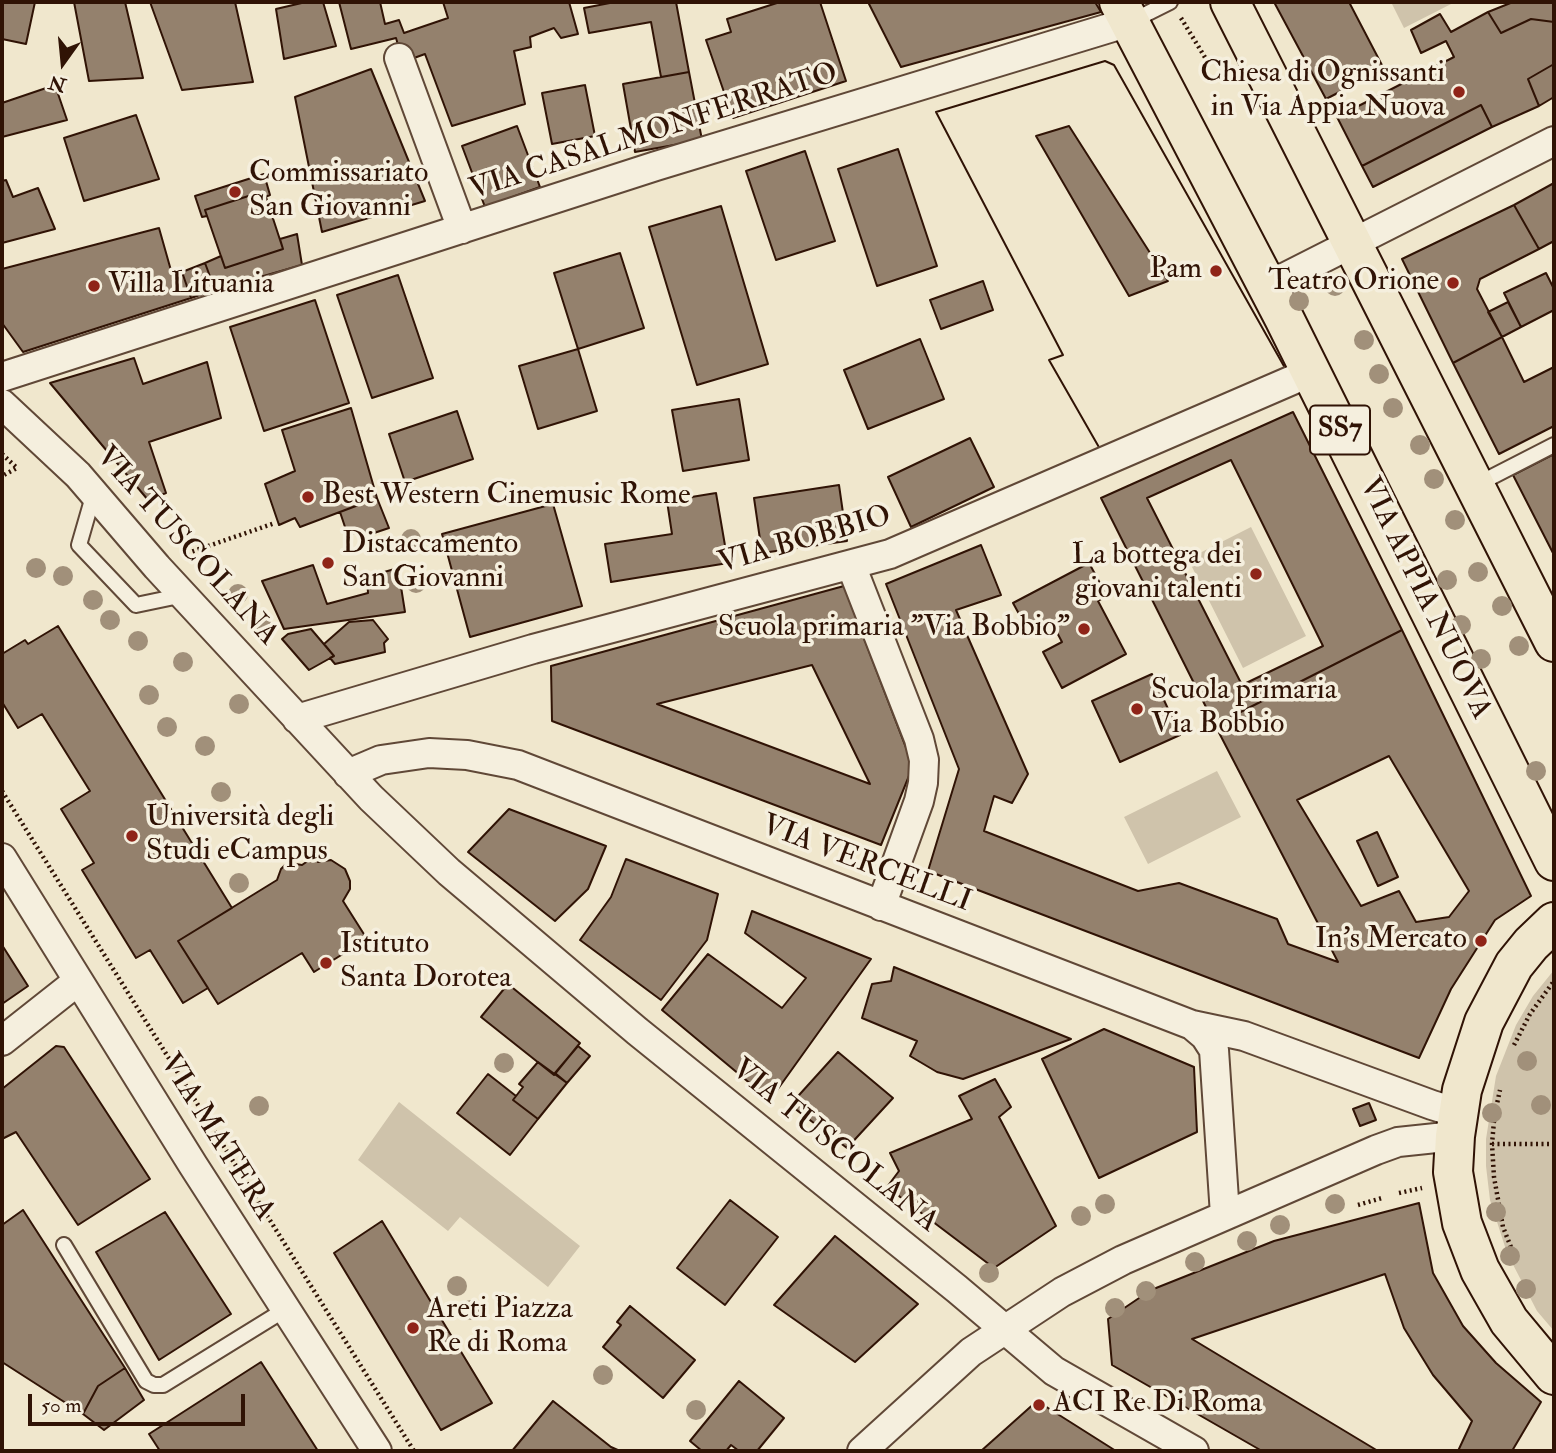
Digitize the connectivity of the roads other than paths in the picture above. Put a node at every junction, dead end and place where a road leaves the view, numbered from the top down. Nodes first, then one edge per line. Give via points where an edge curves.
1 (1170, 2) edge
2 (1230, 2) edge
3 (1124, 12) edge
4 (399, 58) dead end
5 (1554, 141) edge
6 (462, 229) junction
7 (1352, 243) junction
8 (1268, 286) junction
9 (1311, 372) junction
10 (2, 377) edge
11 (8, 420) edge
12 (1554, 446) edge
13 (1475, 486) junction
14 (94, 493) junction
15 (851, 565) junction
16 (184, 595) junction
17 (1554, 642) edge
18 (298, 719) junction
19 (348, 774) junction
20 (2, 858) edge
21 (1554, 861) edge
22 (881, 906) junction
23 (1554, 922) edge
24 (78, 981) junction
25 (1192, 1025) junction
26 (2, 1041) edge
27 (1457, 1124) junction
28 (1226, 1215) junction
29 (64, 1245) dead end
30 (286, 1309) junction
31 (1005, 1328) junction
32 (1554, 1375) edge
33 (377, 1451) edge
34 (862, 1451) edge
35 (1194, 1451) edge

1 - 3 lane
2 - 7 main road
3 - 6 street, VIA CASALMONFERRATO
3 - 8 main road, VIA APPIA NUOVA / SS7
4 - 6 street
5 - 7 street
6 - 10 street, VIA CASALMONFERRATO
7 - 8 street
7 - 13 main road
8 - 9 main road, VIA APPIA NUOVA / SS7
9 - 15 street, VIA BOBBIO via 914,544
9 - 21 main road, VIA APPIA NUOVA / SS7
11 - 14 street, VIA TUSCOLANA via 61,458
12 - 13 lane
13 - 17 main road
14 - 16 street, VIA TUSCOLANA
14 - 16 lane via 79,545 136,605
15 - 18 street, VIA BOBBIO via 533,649
15 - 22 street via 924,760 919,802
16 - 18 street, VIA TUSCOLANA
18 - 19 street, VIA TUSCOLANA
19 - 22 street, VIA VERCELLI via 381,760 429,753 517,765
19 - 31 street, VIA TUSCOLANA via 449,872 637,1031
20 - 24 street, VIA MATERA
22 - 25 street, VIA VERCELLI
23 - 27 main road via 1522,954 1492,1005 1467,1069
24 - 26 street
24 - 30 street, VIA MATERA
25 - 27 street, VIA VERCELLI via 1244,1036 1432,1105
25 - 28 street via 1214,1050
27 - 28 street via 1431,1137 1388,1145
27 - 32 main road via 1455,1189 1474,1255 1509,1321
28 - 31 street via 1123,1260
29 - 30 lane via 146,1381 154,1385 163,1385
30 - 33 street, VIA MATERA
31 - 34 street via 971,1352
31 - 35 street, VIA TUSCOLANA via 1066,1379

